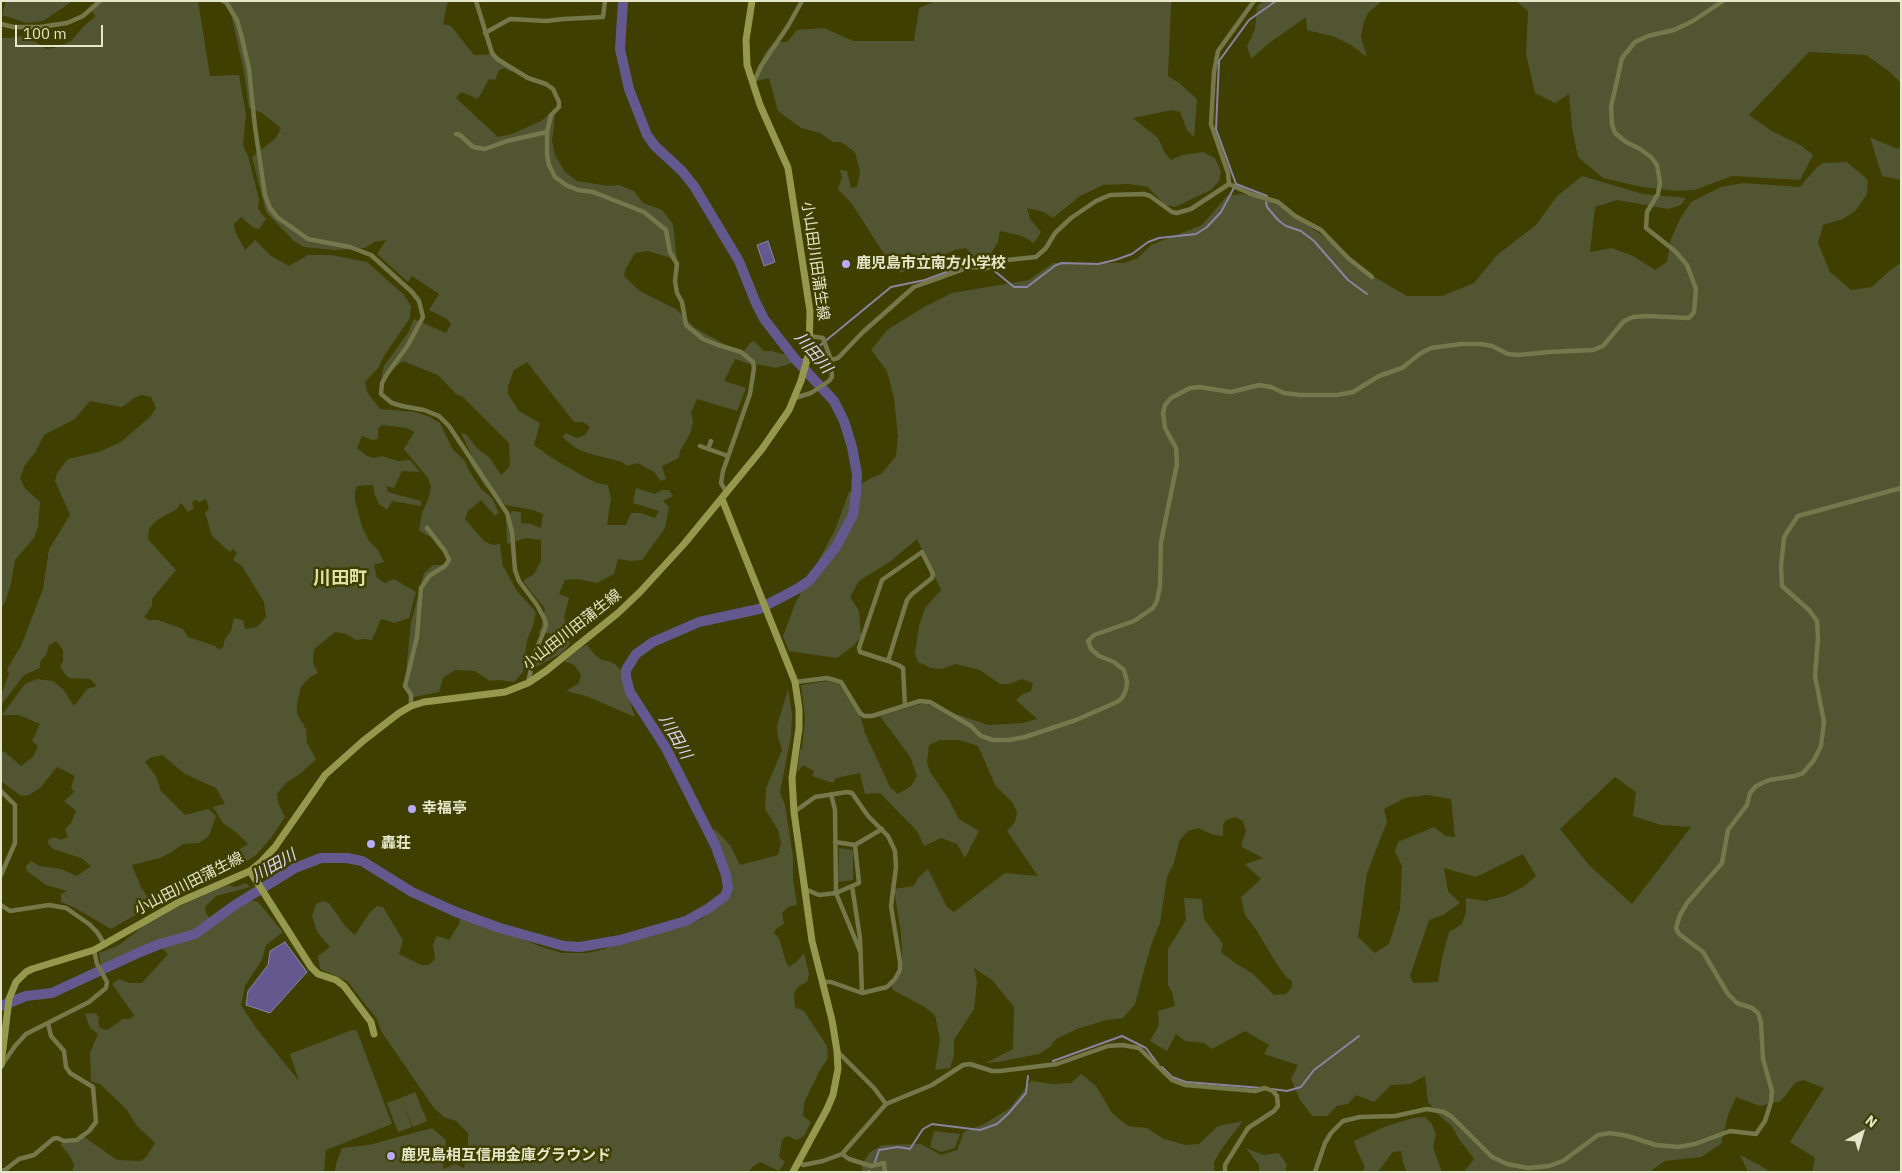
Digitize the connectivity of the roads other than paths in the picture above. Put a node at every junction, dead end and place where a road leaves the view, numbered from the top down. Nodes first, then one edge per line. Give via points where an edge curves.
1 (100, 1) edge
2 (223, 1) edge
3 (476, 1) edge
4 (605, 1) edge
5 (752, 1) edge
6 (802, 1) edge
7 (1254, 1) edge
8 (1723, 1) edge
9 (1, 24) edge
10 (485, 33) junction
11 (752, 85) junction
12 (547, 132) junction
13 (456, 134) dead end
14 (1233, 186) junction
15 (1372, 277) dead end
16 (810, 336) junction
17 (831, 360) junction
18 (795, 398) junction
19 (711, 442) dead end
20 (700, 446) dead end
21 (708, 449) junction
22 (728, 456) junction
23 (1901, 488) edge
24 (724, 496) junction
25 (427, 528) dead end
26 (888, 661) junction
27 (795, 682) junction
28 (528, 683) junction
29 (905, 705) junction
30 (411, 706) junction
31 (1, 791) edge
32 (832, 794) junction
33 (794, 812) junction
34 (882, 829) junction
35 (835, 842) junction
36 (855, 845) junction
37 (252, 873) junction
38 (1, 875) edge
39 (852, 886) junction
40 (804, 889) junction
41 (836, 893) junction
42 (1, 905) edge
43 (105, 945) junction
44 (94, 950) junction
45 (860, 951) junction
46 (822, 982) junction
47 (862, 993) junction
48 (48, 1023) junction
49 (374, 1034) dead end
50 (837, 1051) junction
51 (1, 1066) edge
52 (886, 1104) junction
53 (842, 1154) junction
54 (799, 1162) junction
55 (1, 1171) edge
56 (794, 1172) edge
57 (885, 1172) edge
58 (1225, 1172) edge
59 (1315, 1172) edge

1 - 9 street via 83,16 68,23 40,27
2 - 28 street via 237,20 242,38 265,195 270,208 277,217 308,238 371,255 418,301 423,318 382,383 381,394 392,403 439,416 507,513 515,570 519,581 537,604 546,626 534,655
3 - 10 street
4 - 10 street via 603,17 546,21 510,19
5 - 11 main road, 小山田川田蒲生線 via 746,40
6 - 11 street
7 - 14 street via 1218,51 1214,72 1211,124
8 - 29 street via 1694,21 1635,42 1622,58 1611,107 1615,134 1640,148 1657,166 1660,183 1648,212 1646,228 1687,265 1696,289 1694,312 1689,318 1633,317 1624,321 1603,346 1593,350 1518,356 1481,344 1431,348 1402,368 1379,376 1353,392 1337,395 1284,393 1259,385 1231,392 1200,387 1179,392 1165,405 1163,413 1165,428 1176,448 1177,464 1161,542 1157,601 1134,621 1094,634 1088,642 1099,656 1124,670 1128,682 1122,698 1076,720 1009,740 981,736 930,702
10 - 12 street via 497,59 553,89 560,102 547,123
11 - 16 main road, 小山田川田蒲生線 via 788,168 810,311
12 - 13 street via 485,149 474,148
12 - 22 street via 547,155 555,177 578,190 593,192 644,212 666,230 670,252 677,264 675,280 686,325 703,339 741,352 753,362 750,394
14 - 15 street via 1278,202 1321,230
14 - 17 street via 1178,213 1144,194 1110,195 1096,201 1071,218 1036,257 1006,260 985,270 967,268 914,288 838,358
16 - 17 street via 824,338
16 - 18 main road, 小山田川田蒲生線 via 809,353
17 - 18 street via 832,378 829,382
18 - 24 main road, 小山田川田蒲生線 via 762,450
19 - 21 street
20 - 21 street
21 - 22 street
22 - 24 street via 721,483
23 - 59 street via 1798,516 1787,532 1781,566 1782,586 1817,621 1815,676 1824,722 1821,746 1803,773 1769,780 1750,793 1747,804 1728,830 1722,863 1687,903 1676,928 1703,952 1728,994 1737,1003 1758,1013 1763,1059 1772,1090 1767,1115 1756,1134 1730,1131 1678,1147 1610,1133 1598,1134 1563,1161 1528,1168 1492,1157 1452,1117 1427,1109 1343,1121 1328,1138
24 - 27 main road
24 - 28 main road, 小山田川田蒲生線 via 630,602
25 - 30 street via 449,560 429,576 421,588 417,637 406,686 411,695
26 - 26 street via 860,652 860,648 882,580 922,552 932,578 907,600
26 - 29 street via 903,668
27 - 29 street via 827,678 842,682 864,716
27 - 33 main road via 799,728 792,778
28 - 30 main road, 小山田川田蒲生線 via 497,694
30 - 37 main road, 小山田川田蒲生線 via 384,724 331,769 275,847
31 - 38 street via 15,805 15,843
32 - 33 street via 809,800
32 - 34 street via 852,793
32 - 35 street
33 - 40 main road
34 - 36 street
34 - 47 street via 892,842 894,851 896,867 892,906 900,970 888,987
35 - 36 street
35 - 41 street
36 - 39 street via 859,883
37 - 43 main road, 小山田川田蒲生線 via 179,902
37 - 49 main road via 311,967 318,974 344,986 371,1022
39 - 41 street
39 - 45 street
40 - 41 street via 819,895
40 - 46 main road
41 - 45 street
42 - 43 street via 10,911 49,905 66,908 89,924
43 - 44 main road, 小山田川田蒲生線
44 - 48 street via 107,982 106,988
44 - 51 main road, 小山田川田蒲生線 via 32,969 21,977 11,992
45 - 47 street
46 - 47 street
46 - 50 main road
48 - 51 street via 26,1034
48 - 55 street via 51,1036 64,1051 70,1073 93,1087 96,1122 77,1140 53,1139 34,1155 18,1159
50 - 52 street
50 - 54 main road via 838,1069 833,1095
52 - 53 street
52 - 58 street via 932,1085 963,1065 1000,1071 1057,1064 1108,1046 1139,1048 1172,1080 1185,1085 1255,1091 1265,1088 1277,1096 1278,1106 1274,1112 1248,1128 1225,1165
53 - 54 street via 817,1162
53 - 57 street via 871,1166 884,1163
54 - 56 main road

